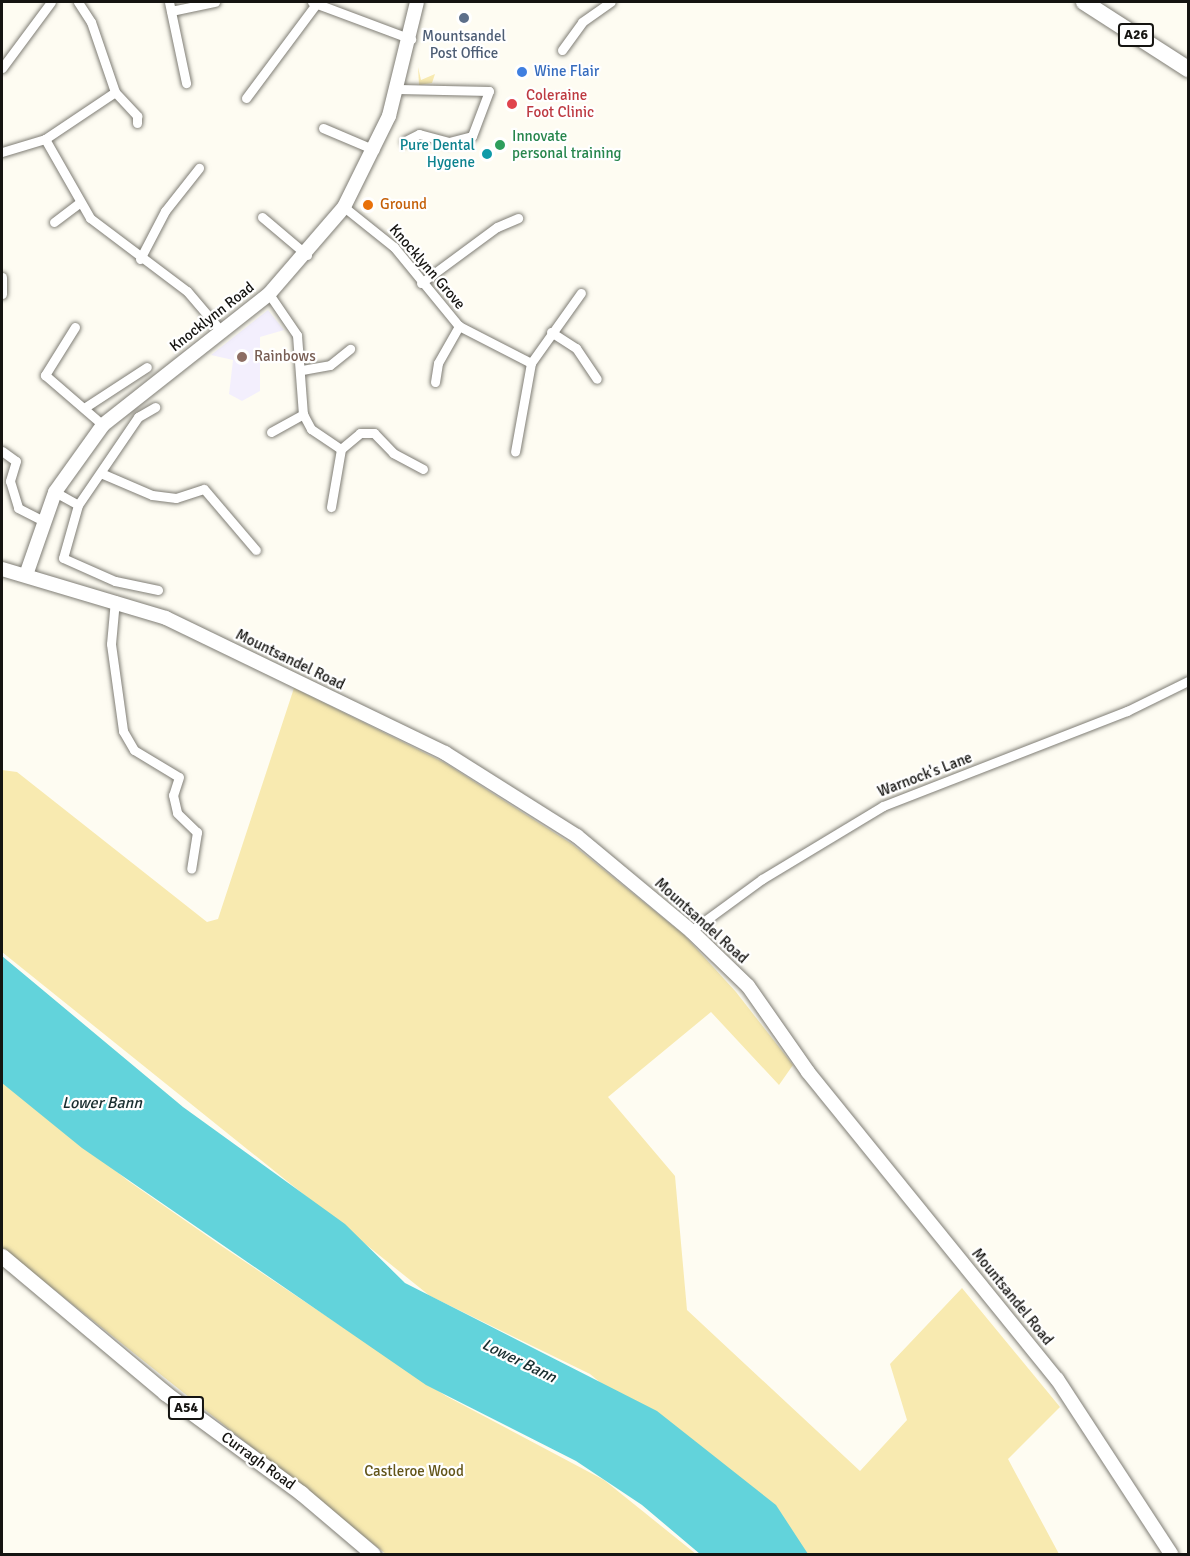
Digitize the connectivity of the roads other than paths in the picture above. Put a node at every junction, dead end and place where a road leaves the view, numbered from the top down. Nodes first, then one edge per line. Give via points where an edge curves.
1 (51, 2) edge
2 (78, 2) edge
3 (215, 2) edge
4 (417, 2) edge
5 (611, 2) edge
6 (1084, 2) edge
7 (314, 3) edge
8 (170, 7) edge
9 (411, 39) junction
10 (562, 50) dead end
11 (2, 68) edge
12 (1188, 69) edge
13 (186, 83) dead end
14 (398, 89) junction
15 (115, 92) junction
16 (246, 99) dead end
17 (137, 123) dead end
18 (323, 128) dead end
19 (45, 139) junction
20 (405, 141) dead end
21 (375, 150) junction
22 (2, 152) edge
23 (199, 168) dead end
24 (78, 204) junction
25 (344, 207) junction
26 (262, 217) dead end
27 (518, 218) dead end
28 (54, 222) dead end
29 (307, 255) junction
30 (140, 259) junction
31 (2, 277) edge
32 (421, 283) junction
33 (581, 293) dead end
34 (2, 294) edge
35 (269, 294) junction
36 (459, 326) junction
37 (75, 327) dead end
38 (222, 332) junction
39 (551, 332) junction
40 (350, 349) dead end
41 (531, 363) junction
42 (147, 367) dead end
43 (302, 370) junction
44 (597, 379) dead end
45 (435, 382) dead end
46 (155, 407) dead end
47 (84, 408) junction
48 (303, 414) junction
49 (103, 424) junction
50 (271, 432) dead end
51 (341, 449) junction
52 (2, 451) edge
53 (515, 452) dead end
54 (423, 469) dead end
55 (103, 474) junction
56 (55, 492) junction
57 (78, 505) junction
58 (331, 507) dead end
59 (42, 520) junction
60 (256, 550) dead end
61 (2, 569) edge
62 (26, 575) junction
63 (158, 590) dead end
64 (115, 600) junction
65 (1188, 681) edge
66 (191, 869) dead end
67 (691, 931) junction
68 (2, 1256) edge
69 (374, 1554) edge
70 (1171, 1554) edge

1 - 11 street
2 - 15 street via 91,22
3 - 8 street
4 - 9 street, Knocklynn Road
5 - 10 street via 582,22
6 - 12 highway, A26
7 - 9 street
7 - 16 street
8 - 13 street
9 - 14 street, Knocklynn Road
14 - 20 street via 489,91 472,136 449,142 419,134
14 - 21 street, Knocklynn Road
15 - 17 street via 137,116
15 - 19 street
18 - 21 street
19 - 22 street
19 - 24 street
21 - 25 street, Knocklynn Road
23 - 30 street via 165,211
24 - 28 street
24 - 30 street
25 - 29 street, Knocklynn Road
25 - 32 street, Knocklynn Grove via 394,247
26 - 29 street
27 - 32 street via 497,227
29 - 35 street, Knocklynn Road
30 - 38 street via 196,299
31 - 34 street
32 - 36 street, Knocklynn Grove
33 - 39 street
35 - 38 street, Knocklynn Road
35 - 43 street via 293,325
36 - 41 street, Knocklynn Grove
36 - 45 street, Knocklynn Grove via 438,363
37 - 47 street via 45,375
38 - 49 street, Knocklynn Road
39 - 41 street
39 - 44 street via 576,348
40 - 43 street via 330,365
41 - 53 street
42 - 47 street
43 - 48 street
46 - 55 street via 138,417
47 - 49 street
48 - 50 street
48 - 51 street via 311,429
49 - 56 street, Knocklynn Road
51 - 54 street via 360,433 374,433 393,453
51 - 58 street
52 - 59 street via 16,461 10,482 18,508
55 - 57 street
55 - 60 street via 152,495 176,498 204,489
56 - 57 street
56 - 59 street, Knocklynn Road
57 - 63 street via 63,558 115,581
59 - 62 street, Knocklynn Road
61 - 62 street, Mountsandel Road
62 - 64 street, Mountsandel Road
64 - 66 street via 111,644 123,731 134,750 179,777 173,795 177,813 197,832
64 - 67 street, Mountsandel Road via 166,618 445,753 577,836
65 - 67 street, Warnock's Lane via 1127,711 883,806 762,879
67 - 70 street, Mountsandel Road via 748,986 808,1072 1058,1379
68 - 69 main road, Curragh Road / A54 via 165,1393 301,1493

